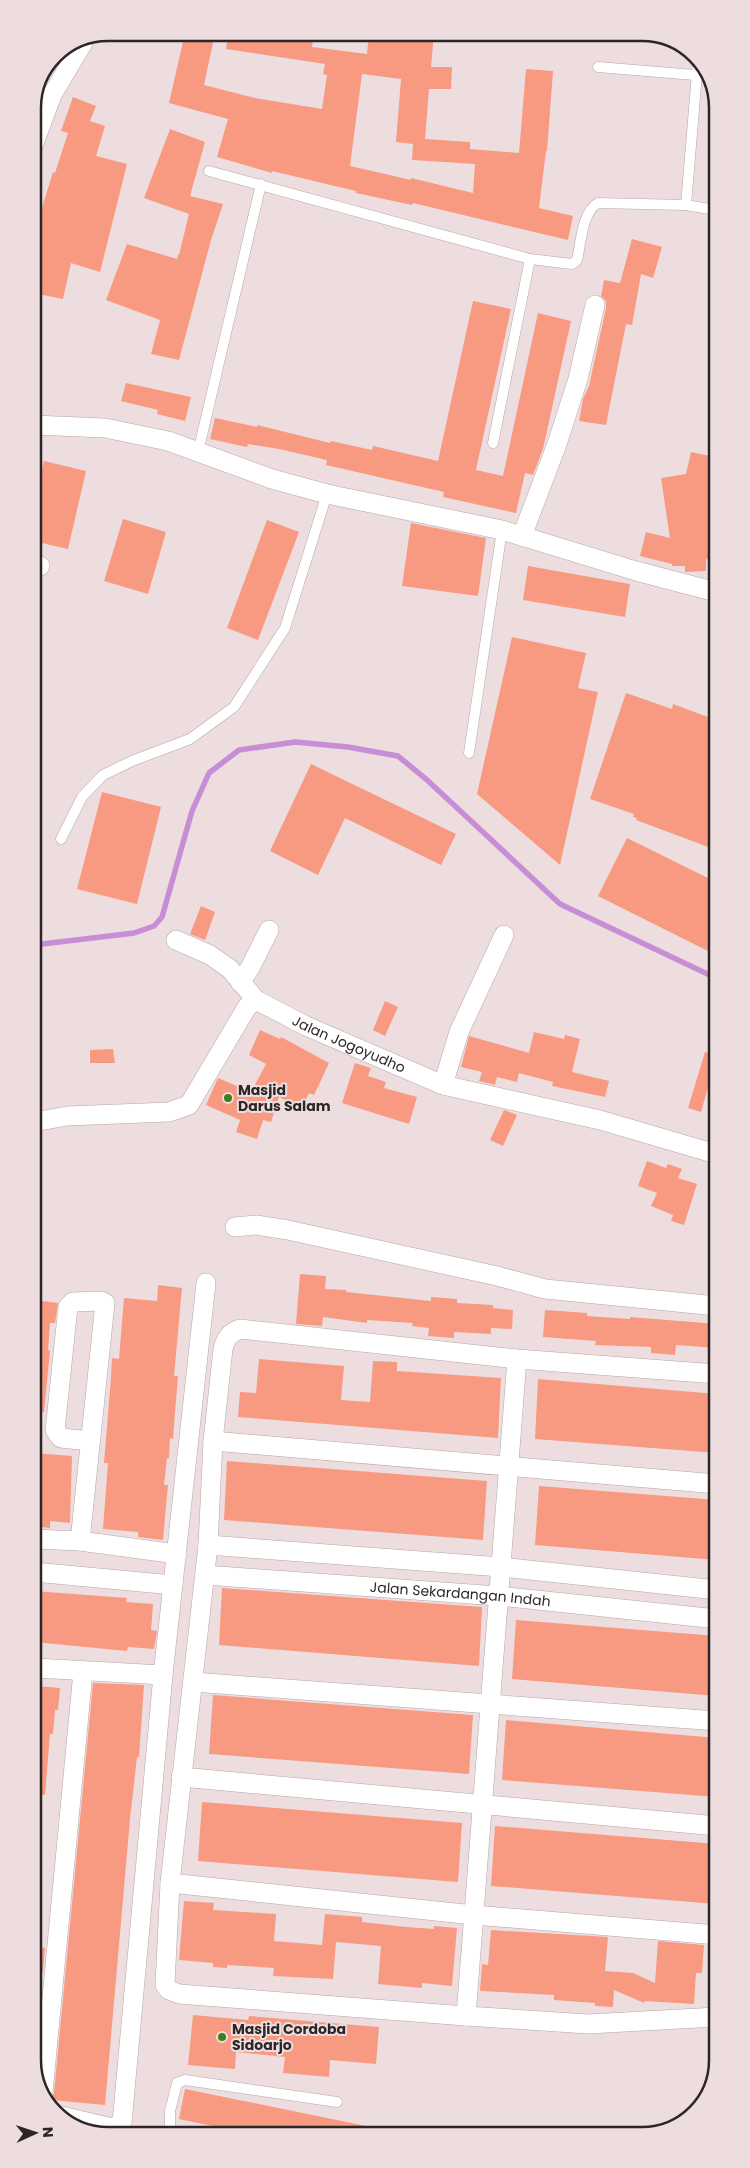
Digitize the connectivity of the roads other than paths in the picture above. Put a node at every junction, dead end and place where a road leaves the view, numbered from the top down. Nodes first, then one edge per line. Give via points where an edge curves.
1 (81, 47) edge
2 (598, 66) dead end
3 (701, 76) edge
4 (702, 78) edge
5 (41, 125) edge
6 (209, 171) dead end
7 (261, 184) junction
8 (686, 205) junction
9 (709, 209) edge
10 (530, 259) junction
11 (595, 305) dead end
12 (41, 425) edge
13 (492, 444) dead end
14 (198, 452) junction
15 (327, 494) junction
16 (502, 530) junction
17 (522, 536) junction
18 (709, 590) edge
19 (469, 753) dead end
20 (61, 839) dead end
21 (269, 930) dead end
22 (504, 936) dead end
23 (176, 940) dead end
24 (240, 982) junction
25 (256, 1000) junction
26 (443, 1085) junction
27 (41, 1121) edge
28 (709, 1152) edge
29 (235, 1227) dead end
30 (206, 1283) dead end
31 (709, 1305) edge
32 (517, 1359) junction
33 (709, 1373) edge
34 (90, 1441) junction
35 (213, 1441) junction
36 (510, 1465) junction
37 (709, 1483) edge
38 (41, 1540) edge
39 (80, 1541) junction
40 (208, 1545) junction
41 (177, 1554) junction
42 (501, 1567) junction
43 (41, 1573) edge
44 (205, 1575) junction
45 (173, 1585) junction
46 (709, 1589) edge
47 (498, 1596) junction
48 (709, 1618) edge
49 (41, 1669) edge
50 (83, 1672) junction
51 (164, 1675) junction
52 (193, 1682) junction
53 (489, 1706) junction
54 (709, 1720) edge
55 (181, 1777) junction
56 (483, 1805) junction
57 (709, 1825) edge
58 (170, 1883) junction
59 (474, 1916) junction
60 (709, 1935) edge
61 (466, 2016) junction
62 (709, 2017) edge
63 (44, 2078) edge
64 (336, 2102) dead end
65 (79, 2120) edge
66 (108, 2127) edge
67 (114, 2127) edge
68 (170, 2127) edge

1 - 5 street via 52,95
2 - 3 lane
4 - 8 lane
6 - 7 lane
7 - 10 lane
7 - 14 lane
8 - 9 lane
8 - 10 lane via 598,202 588,214 577,260 572,264
10 - 13 lane
11 - 17 street via 578,379
12 - 14 street via 106,428 168,441
14 - 15 street via 272,479
15 - 16 street
15 - 20 lane via 285,628 234,707 190,739 103,775 82,797
16 - 17 street
16 - 19 lane
17 - 18 street
21 - 24 street
22 - 26 street via 459,1032
23 - 24 street via 210,955 230,969
24 - 25 street
25 - 26 street, Jalan Jogoyudho via 306,1026
25 - 27 street via 247,1007 189,1105 169,1112 67,1116
26 - 28 street, Jalan Jogoyudho via 600,1120
29 - 31 street via 256,1225 288,1230 545,1288
30 - 41 street
32 - 33 street
32 - 35 street via 240,1329 226,1338 223,1349
32 - 36 street
34 - 34 street via 61,1438 55,1430 68,1307 73,1302 105,1303
34 - 39 street
35 - 36 street
35 - 40 street
36 - 37 street
36 - 42 street
38 - 39 street
39 - 41 street
40 - 42 street, Jalan Sekardangan Indah
40 - 44 street
41 - 45 street
42 - 46 street, Jalan Sekardangan Indah
42 - 47 street
43 - 45 street
44 - 47 street, Jalan Sekardangan Indah
44 - 52 street
45 - 51 street
47 - 48 street, Jalan Sekardangan Indah
47 - 53 street
49 - 50 street
50 - 51 street
50 - 63 street
51 - 67 street via 122,2123
52 - 53 street
52 - 55 street
53 - 54 street
53 - 56 street
55 - 56 street
55 - 58 street
56 - 57 street
56 - 59 street
58 - 59 street
58 - 61 street via 165,1985 169,1990 179,1994
59 - 60 street
59 - 61 street
61 - 62 street via 588,2024
64 - 68 lane via 185,2080 177,2083 170,2111
65 - 66 street

